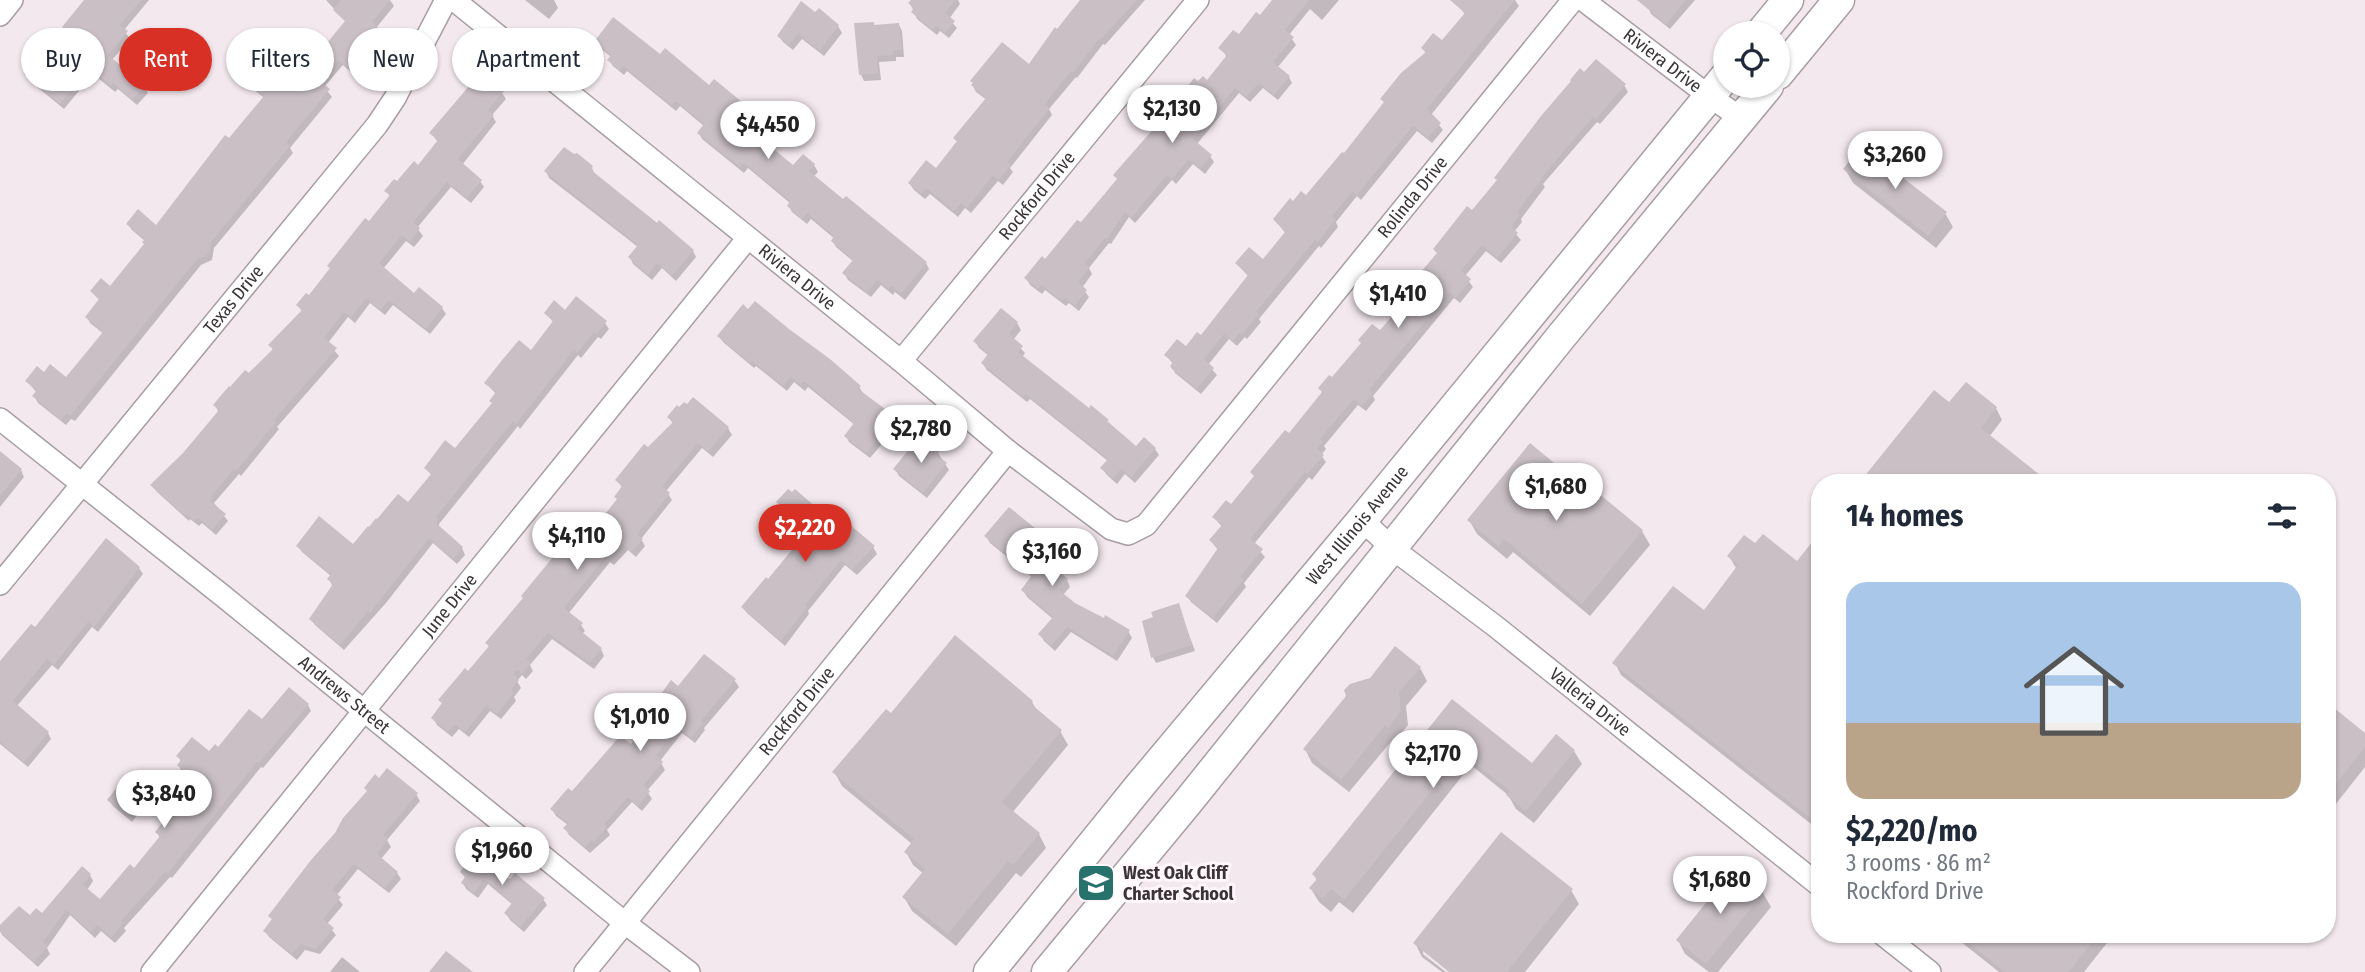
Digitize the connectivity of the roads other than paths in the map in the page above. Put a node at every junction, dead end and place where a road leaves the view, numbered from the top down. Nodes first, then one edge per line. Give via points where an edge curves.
1 (12, 0) edge
2 (446, 0) edge
3 (454, 0) edge
4 (1198, 0) edge
5 (1573, 0) edge
6 (1583, 0) edge
7 (1788, 0) edge
8 (1839, 0) edge
9 (0, 15) edge
10 (1771, 21) edge
11 (1790, 59) edge
12 (1713, 83) edge
13 (1713, 91) edge
14 (1726, 98) edge
15 (1758, 98) edge
16 (1741, 118) junction
17 (747, 239) junction
18 (1530, 313) junction
19 (1560, 338) junction
20 (901, 362) junction
21 (0, 419) edge
22 (1008, 450) junction
23 (82, 483) junction
24 (1362, 520) junction
25 (1146, 525) joint
26 (1393, 548) junction
27 (0, 584) edge
28 (363, 711) junction
29 (1150, 773) junction
30 (1188, 803) junction
31 (1811, 879) edge
32 (625, 923) junction
33 (1893, 943) edge
34 (152, 972) edge
35 (585, 972) edge
36 (689, 972) edge
37 (989, 972) edge
38 (1047, 972) edge
39 (1930, 972) edge

1 - 9 street
2 - 23 street, Texas Drive via 377,125
3 - 17 street, Riviera Drive
4 - 20 street, Rockford Drive
5 - 25 street, Rolinda Drive
6 - 12 street, Riviera Drive
7 - 10 main road
8 - 11 main road
13 - 18 main road, West Illinois Avenue
14 - 16 street, Riviera Drive
15 - 16 main road
16 - 19 main road
17 - 20 street, Riviera Drive
17 - 28 street, June Drive
18 - 19 main road
18 - 24 main road, West Illinois Avenue
19 - 26 main road
20 - 22 street, Riviera Drive
21 - 23 street, Andrews Street
22 - 25 street, Riviera Drive via 1111,528 1128,534
22 - 32 street, Rockford Drive
23 - 27 street, Texas Drive
23 - 28 street, Andrews Street
24 - 26 street, Valleria Drive
24 - 29 main road, West Illinois Avenue
26 - 30 main road
26 - 31 street, Valleria Drive
28 - 32 street, Andrews Street
28 - 34 street, June Drive
29 - 30 main road
29 - 37 main road, West Illinois Avenue
30 - 38 main road
32 - 35 street, Rockford Drive
32 - 36 street, Andrews Street
33 - 39 street

